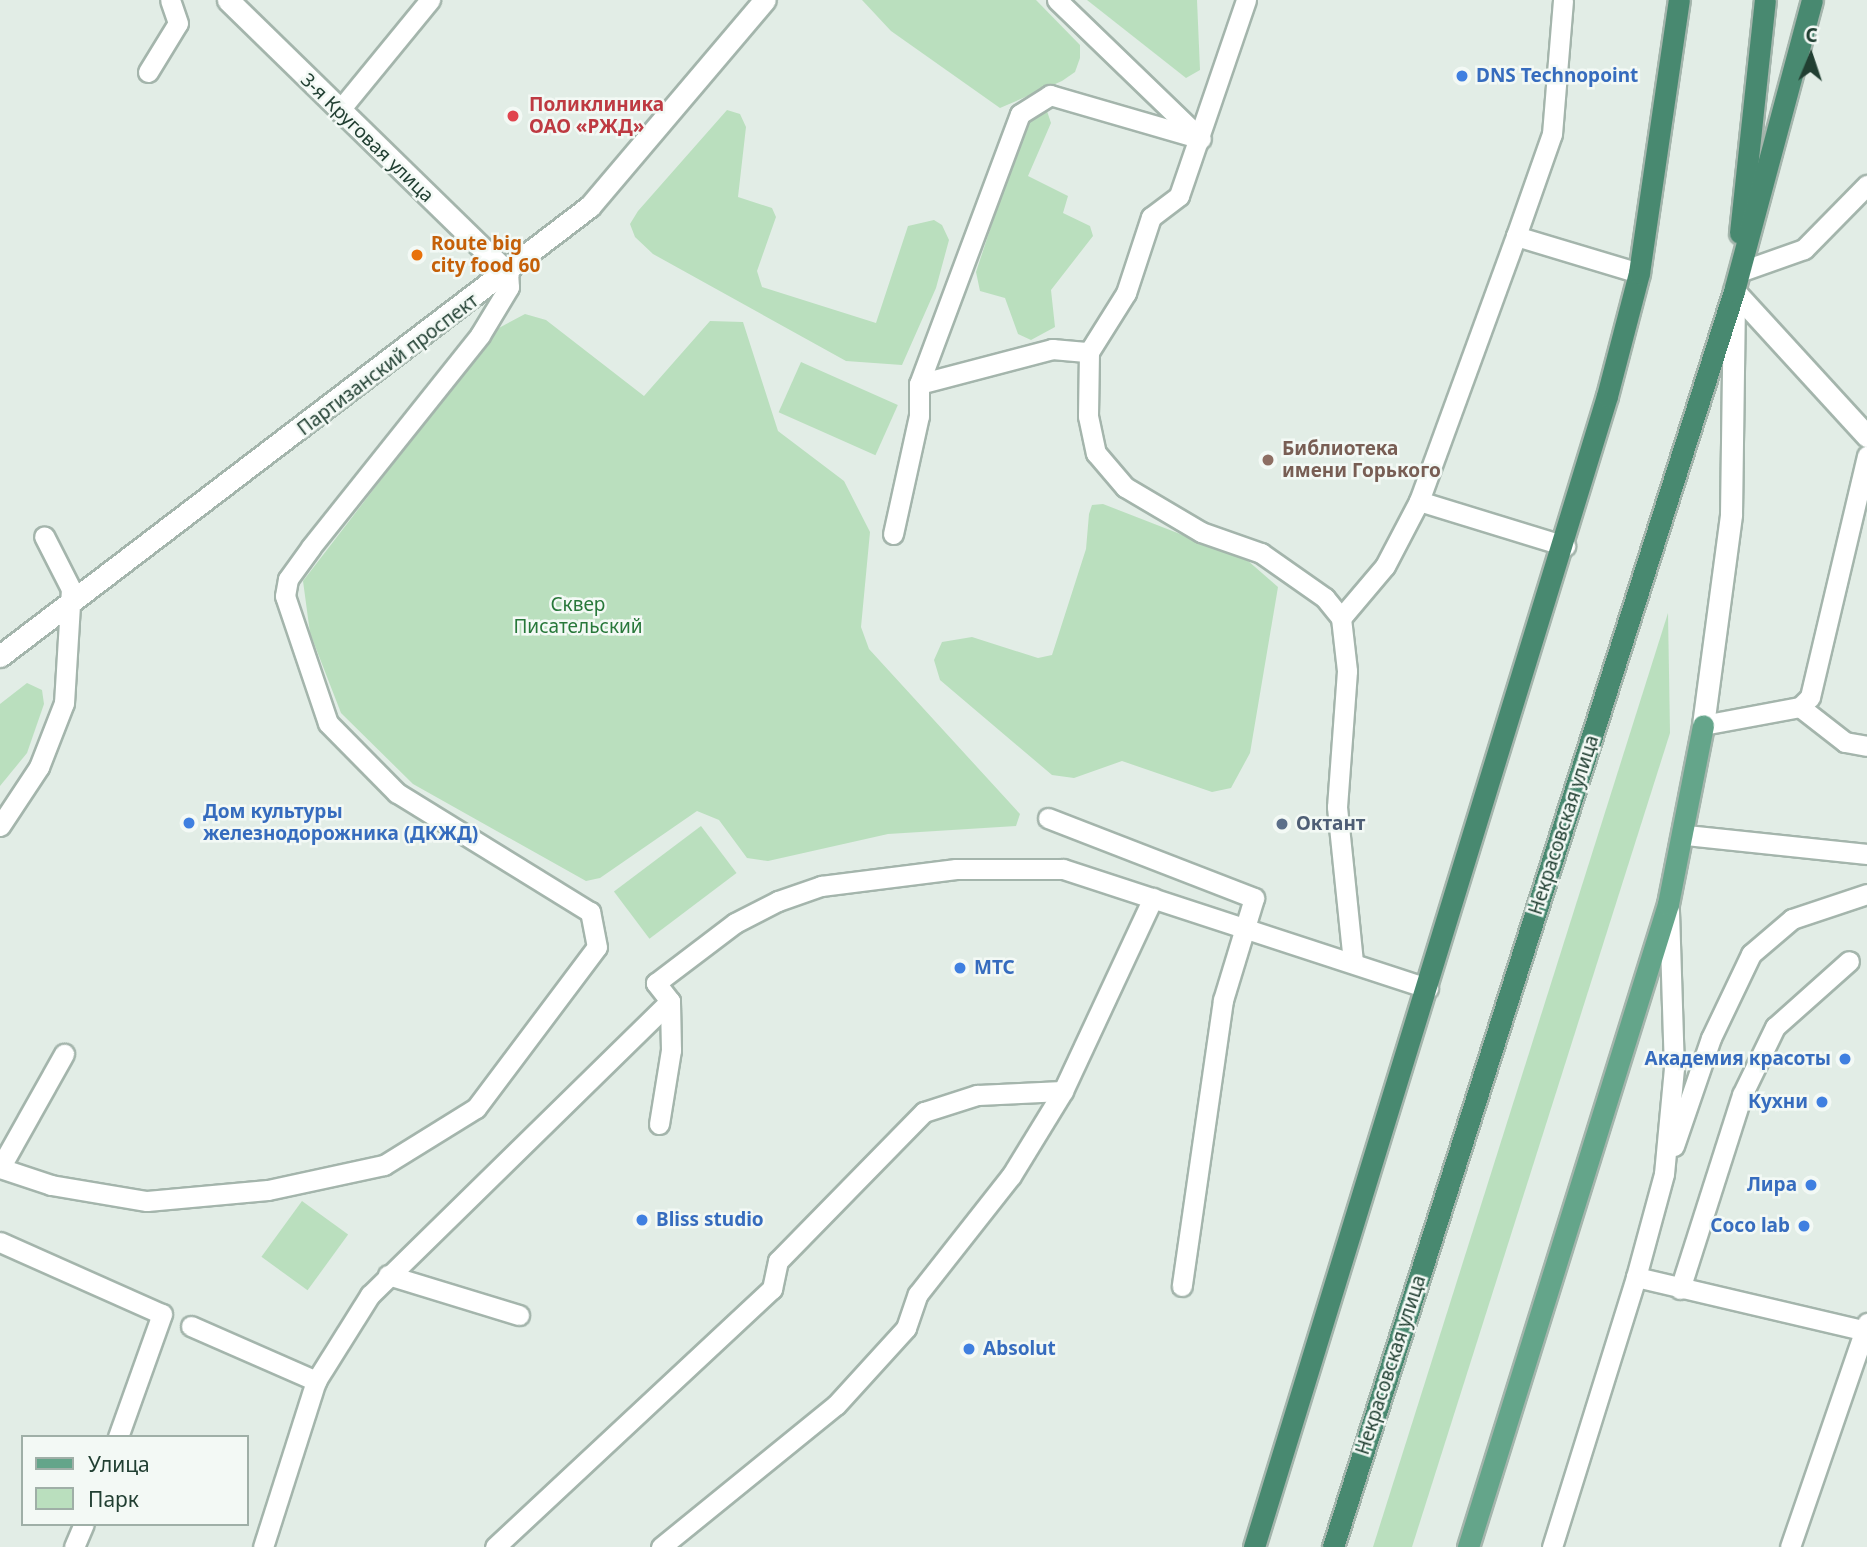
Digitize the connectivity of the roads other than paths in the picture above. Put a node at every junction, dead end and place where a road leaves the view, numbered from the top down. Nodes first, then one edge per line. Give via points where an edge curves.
1 (170, 0) edge
2 (228, 0) edge
3 (430, 0) edge
4 (765, 0) edge
5 (1057, 0) edge
6 (1246, 0) edge
7 (1563, 0) edge
8 (1679, 0) edge
9 (1765, 0) edge
10 (1812, 0) edge
11 (148, 72) dead end
12 (339, 111) junction
13 (1202, 139) junction
14 (1867, 185) edge
15 (1517, 236) junction
16 (508, 273) junction
17 (1639, 273) junction
18 (1737, 282) junction
19 (1089, 352) junction
20 (919, 384) junction
21 (1867, 436) edge
22 (1867, 456) edge
23 (1419, 501) junction
24 (893, 534) dead end
25 (44, 536) dead end
26 (1565, 546) junction
27 (72, 606) junction
28 (1341, 618) junction
29 (0, 656) edge
30 (1800, 707) junction
31 (1703, 725) junction
32 (1867, 746) edge
33 (1048, 818) dead end
34 (0, 826) edge
35 (1686, 835) junction
36 (1867, 854) edge
37 (1867, 894) edge
38 (1153, 898) junction
39 (1668, 904) junction
40 (1246, 931) junction
41 (1849, 961) dead end
42 (1353, 963) junction
43 (1428, 988) junction
44 (670, 1000) junction
45 (64, 1055) dead end
46 (1063, 1091) junction
47 (659, 1124) dead end
48 (0, 1168) edge
49 (1664, 1174) junction
50 (0, 1242) edge
51 (388, 1275) junction
52 (1636, 1277) junction
53 (1182, 1286) dead end
54 (1680, 1289) junction
55 (519, 1315) dead end
56 (191, 1326) dead end
57 (1866, 1328) edge
58 (316, 1381) junction
59 (119, 1435) edge
60 (83, 1526) edge
61 (74, 1547) edge
62 (263, 1547) edge
63 (495, 1547) edge
64 (662, 1547) edge
65 (1254, 1547) edge
66 (1333, 1547) edge
67 (1468, 1547) edge
68 (1552, 1547) edge
69 (1790, 1547) edge

1 - 11 lane via 178,23
2 - 12 main road, 3-я Круговая улица
3 - 12 lane
4 - 16 main road, Партизанский проспект via 590,206
5 - 13 lane
6 - 13 lane
7 - 15 lane via 1552,134
8 - 17 highway
9 - 18 highway
10 - 18 highway
12 - 16 main road, 3-я Круговая улица
13 - 19 lane via 1179,196 1152,217 1126,293
13 - 20 lane via 1050,95 1020,114 1009,130
14 - 18 lane via 1804,250
15 - 17 lane
15 - 23 lane
16 - 27 main road, Партизанский проспект
16 - 48 lane via 509,287 480,335 288,579 285,596 328,723 397,793 590,912 597,947 476,1108 384,1165 268,1190 147,1201 51,1185
17 - 26 highway
18 - 21 main road
18 - 31 main road via 1731,514
18 - 66 highway, Некрасовская улица
19 - 20 lane via 1052,349
19 - 28 lane via 1088,416 1096,453 1125,487 1201,532 1261,553 1325,598
20 - 24 lane via 919,415
22 - 30 lane via 1810,697
23 - 26 lane
23 - 28 lane via 1385,566
25 - 27 lane via 67,575
26 - 43 highway
27 - 29 main road, Партизанский проспект
27 - 34 lane via 64,703 39,767
28 - 42 lane via 1347,671 1337,807
30 - 31 lane
30 - 32 lane via 1845,742
31 - 35 main road
33 - 40 lane via 1248,893 1255,904
35 - 36 lane
35 - 39 main road
37 - 49 lane via 1792,919 1751,954 1711,1038
38 - 40 lane
38 - 44 lane via 1063,869 956,869 821,886 778,901 704,946 656,983
38 - 46 lane
39 - 49 lane via 1674,1068
39 - 67 main road
40 - 42 lane
40 - 53 lane via 1223,1000
41 - 54 lane via 1775,1027 1742,1095
42 - 43 lane
43 - 65 highway
44 - 47 lane via 671,1050
44 - 51 lane
45 - 48 lane
46 - 63 lane via 976,1094 924,1112 778,1261 772,1289
46 - 64 lane via 1011,1176 918,1294 906,1328 836,1405
49 - 52 lane
50 - 59 lane via 162,1314
51 - 55 lane
51 - 58 lane
52 - 54 lane
52 - 68 lane
54 - 57 lane
56 - 58 lane
57 - 69 lane
58 - 62 lane
60 - 61 lane

